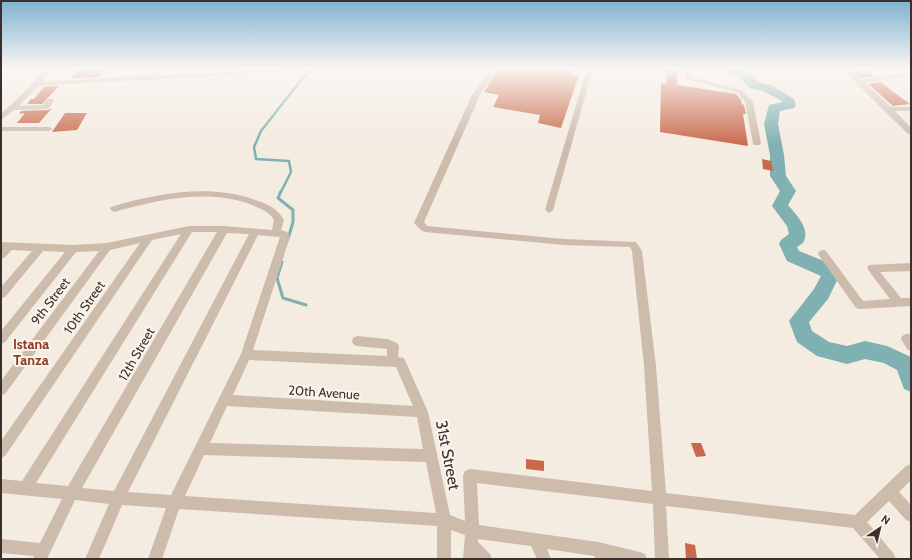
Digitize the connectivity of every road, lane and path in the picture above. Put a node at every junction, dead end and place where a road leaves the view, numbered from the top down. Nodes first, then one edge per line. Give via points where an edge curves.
1 (26, 94) edge
2 (477, 94) edge
3 (582, 94) edge
4 (742, 94) edge
5 (872, 94) edge
6 (50, 101) dead end
7 (13, 108) junction
8 (889, 109) junction
9 (911, 109) edge
10 (1, 118) edge
11 (1, 129) edge
12 (49, 129) dead end
13 (911, 132) edge
14 (757, 143) dead end
15 (114, 209) dead end
16 (549, 210) dead end
17 (189, 229) junction
18 (224, 229) junction
19 (255, 232) junction
20 (275, 234) junction
21 (149, 238) junction
22 (5, 246) edge
23 (41, 247) junction
24 (107, 247) junction
25 (73, 249) junction
26 (823, 254) dead end
27 (1, 255) edge
28 (911, 267) edge
29 (1, 294) edge
30 (911, 302) edge
31 (899, 303) junction
32 (1, 338) edge
33 (911, 339) edge
34 (357, 341) dead end
35 (911, 346) edge
36 (246, 355) junction
37 (396, 362) junction
38 (1, 390) edge
39 (224, 400) junction
40 (422, 412) junction
41 (200, 449) junction
42 (1, 452) edge
43 (432, 456) junction
44 (911, 471) edge
45 (1, 486) edge
46 (26, 487) junction
47 (889, 491) junction
48 (72, 494) junction
49 (118, 498) junction
50 (660, 500) junction
51 (175, 501) junction
52 (911, 515) edge
53 (444, 520) junction
54 (857, 522) junction
55 (535, 539) junction
56 (471, 545) edge
57 (1, 546) edge
58 (601, 554) edge
59 (42, 555) edge
60 (92, 559) edge
61 (155, 559) edge
62 (444, 559) edge
63 (485, 559) edge
64 (544, 559) edge
65 (640, 559) edge
66 (662, 559) edge
67 (889, 559) edge

1 - 7 street
2 - 50 street via 419,223 425,229 564,242 633,244 637,251 645,309
3 - 16 street
4 - 14 street via 749,102
5 - 8 street
6 - 7 street via 45,107
7 - 10 street
8 - 9 street
8 - 13 street
11 - 12 street
15 - 20 street via 165,198 211,193 232,196 275,213 279,220
17 - 18 street
17 - 21 street
17 - 46 street
18 - 19 street
18 - 48 street, 12th Street
19 - 20 street
19 - 49 street
20 - 36 street via 284,234 285,237
21 - 24 street
21 - 42 street, 10th Street
22 - 23 street
22 - 27 street
23 - 25 street
23 - 29 street
24 - 25 street
24 - 38 street, 9th Street
25 - 32 street
26 - 31 street via 860,305
28 - 31 street via 872,268
30 - 31 street
33 - 35 street via 906,339
34 - 37 street, 31st Street via 393,346
36 - 37 street
36 - 39 street
37 - 40 street, 31st Street
39 - 40 street, 20th Avenue
39 - 41 street
40 - 43 street, 31st Street
41 - 43 street
41 - 51 street
43 - 53 street, 31st Street
44 - 47 street
45 - 46 street
46 - 48 street
47 - 52 street
47 - 54 street
48 - 49 street
48 - 59 street, 12th Street
49 - 51 street
49 - 60 street
50 - 54 street
50 - 56 street via 470,476
50 - 66 street
51 - 53 street
51 - 61 street
53 - 56 street
53 - 62 street, 31st Street
54 - 67 street
55 - 56 street
55 - 58 street
55 - 64 street
56 - 63 street
57 - 59 street
58 - 65 street

